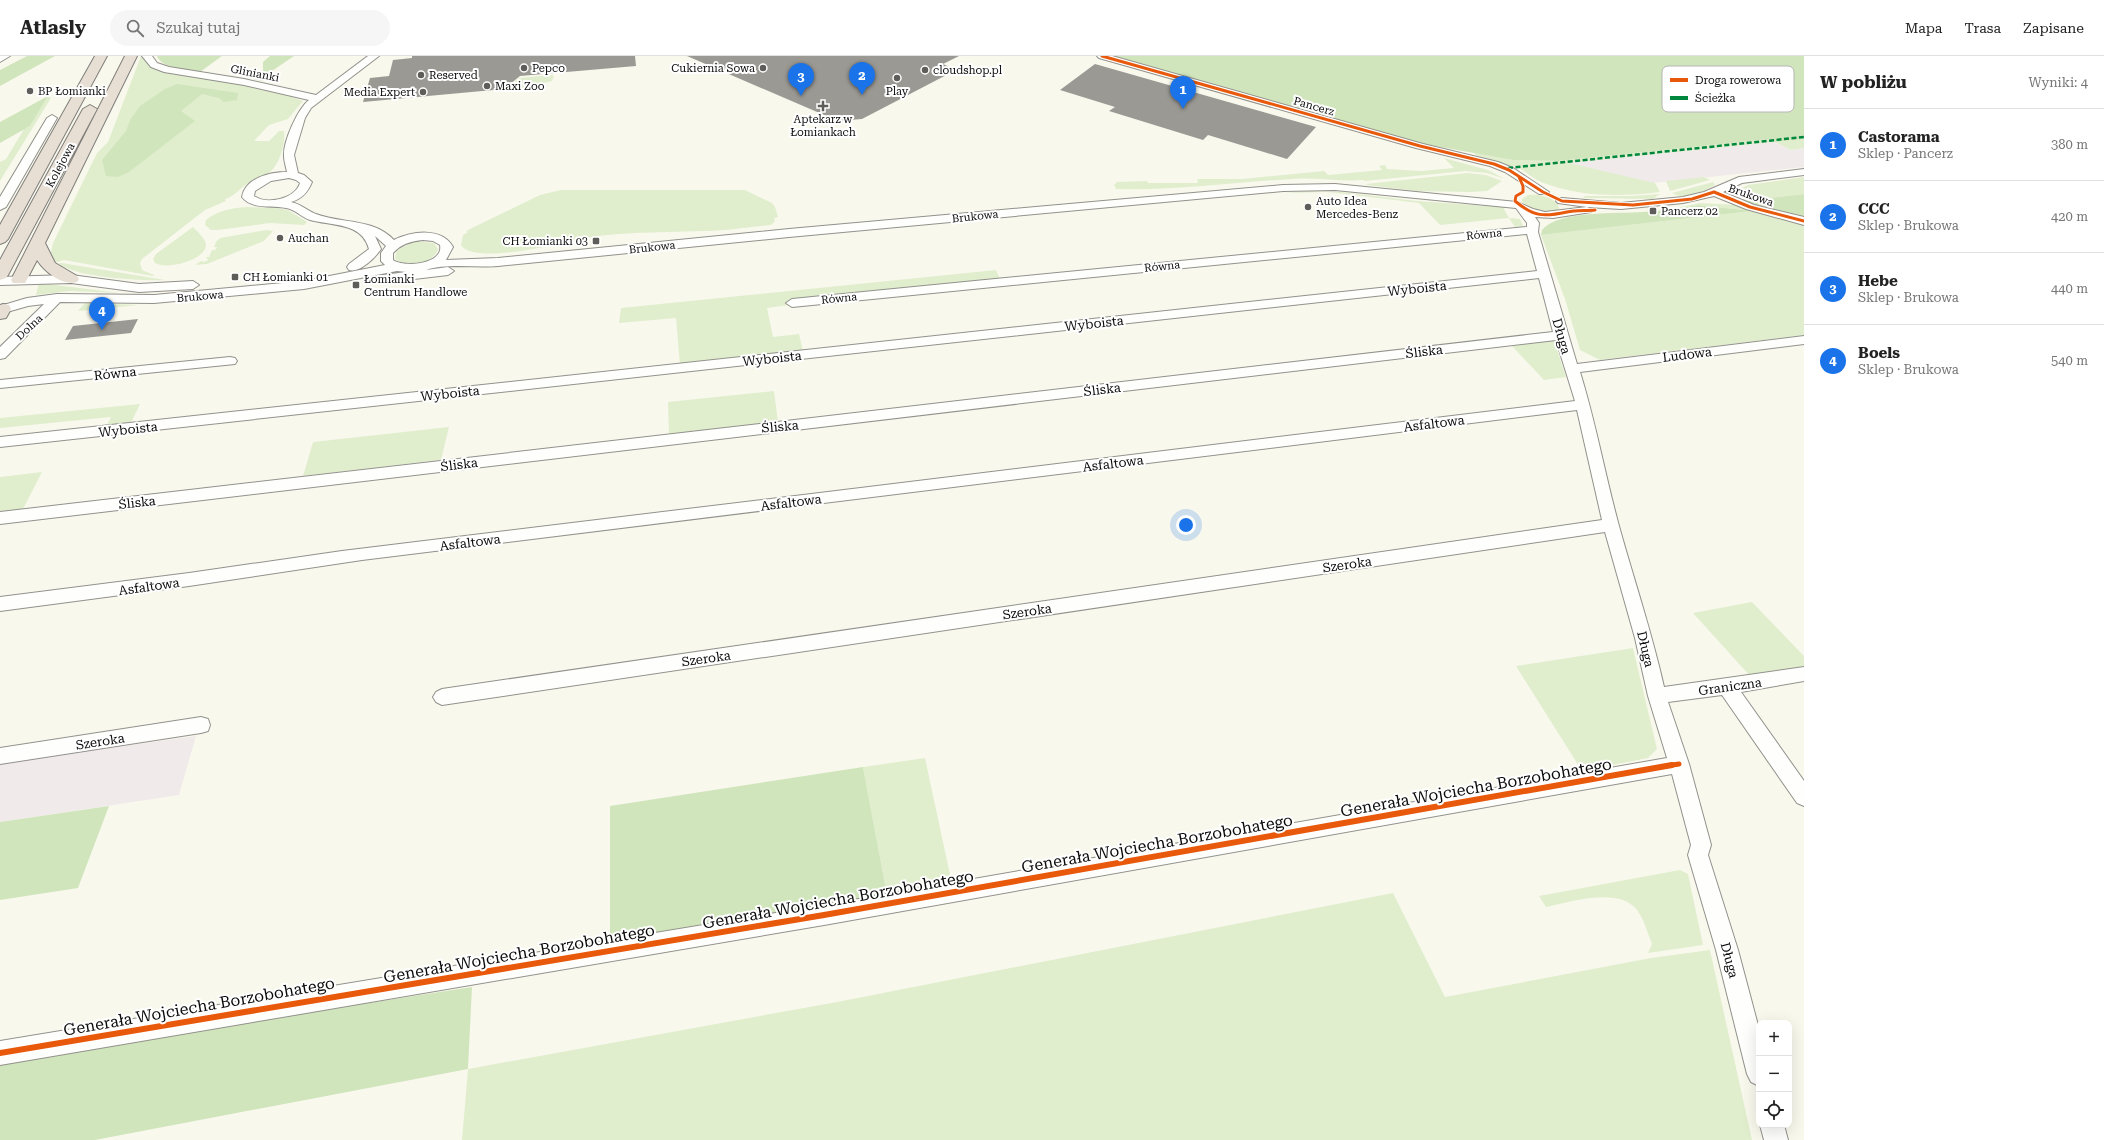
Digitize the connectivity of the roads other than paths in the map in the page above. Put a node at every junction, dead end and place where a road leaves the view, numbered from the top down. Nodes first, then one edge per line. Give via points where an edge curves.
1 (5, 56) edge
2 (121, 56) edge
3 (131, 56) edge
4 (147, 56) edge
5 (374, 56) edge
6 (1102, 56) edge
7 (100, 58) edge
8 (0, 59) edge
9 (316, 98) junction
10 (58, 107) joint
11 (290, 155) junction
12 (1804, 172) edge
13 (293, 175) junction
14 (1519, 177) junction
15 (270, 178) junction
16 (1543, 192) junction
17 (1714, 192) junction
18 (301, 193) junction
19 (276, 203) junction
20 (1564, 206) junction
21 (0, 207) edge
22 (1528, 210) junction
23 (339, 221) junction
24 (1804, 221) edge
25 (356, 224) junction
26 (416, 237) junction
27 (0, 239) edge
28 (38, 244) junction
29 (390, 251) junction
30 (446, 252) junction
31 (498, 262) junction
32 (432, 264) junction
33 (353, 267) junction
34 (396, 267) junction
35 (1545, 274) junction
36 (0, 275) edge
37 (71, 279) junction
38 (19, 280) junction
39 (0, 281) edge
40 (318, 283) junction
41 (57, 298) junction
42 (792, 303) dead end
43 (1, 311) edge
44 (1561, 335) junction
45 (1804, 340) edge
46 (0, 355) edge
47 (230, 361) dead end
48 (1571, 369) junction
49 (0, 384) edge
50 (1583, 405) junction
51 (0, 442) edge
52 (0, 518) edge
53 (1611, 525) junction
54 (0, 604) edge
55 (1804, 674) edge
56 (1727, 688) junction
57 (1657, 696) junction
58 (442, 697) dead end
59 (201, 726) dead end
60 (0, 756) edge
61 (1679, 764) junction
62 (1804, 797) edge
63 (0, 1053) edge
64 (1756, 1062) edge
65 (1773, 1128) edge
66 (1776, 1140) edge

1 - 8 street
2 - 36 highway, Kolejowa via 104,82
3 - 28 highway
4 - 9 street, Glinianki via 154,65 168,70 244,82
5 - 9 street
6 - 14 street, Pancerz via 1420,146 1501,166
7 - 10 highway
7 - 27 highway, Kolejowa
9 - 11 street via 300,118
10 - 21 street
11 - 13 street
11 - 15 street
12 - 17 street, Brukowa via 1739,180
13 - 15 street
13 - 18 street via 303,178 306,182 306,187
14 - 16 street, Pancerz
14 - 22 street
15 - 19 street via 251,187 247,195 254,202
16 - 20 street
16 - 22 street
17 - 20 street, Brukowa via 1687,199 1621,206
17 - 24 street, Brukowa via 1752,208
18 - 19 street
18 - 23 street via 311,205
19 - 23 street via 296,207 313,217
20 - 22 street, Brukowa via 1560,215
22 - 31 street, Brukowa via 1452,198 1318,186
22 - 35 street, Długa
22 - 42 street, Równa
23 - 25 street
25 - 26 street via 377,225
25 - 29 street via 384,235
25 - 33 street via 373,241 375,249
26 - 29 street, Brukowa
26 - 30 street via 439,238 445,243
28 - 37 highway via 48,266
28 - 38 highway
29 - 33 street, Brukowa
29 - 34 street via 387,261
30 - 31 street, Brukowa via 462,258
30 - 32 street
31 - 32 street, Brukowa
31 - 40 street via 452,271
32 - 34 street, Brukowa via 410,269
33 - 37 street, Brukowa via 306,277 154,287 119,286
34 - 40 street, Brukowa
35 - 44 street, Długa
35 - 51 street, Wyboista
37 - 38 street, Brukowa
38 - 39 street, Brukowa
38 - 43 street
40 - 41 street, Brukowa via 154,299
41 - 43 street, Brukowa via 27,302
41 - 46 street, Dolna
44 - 48 street, Długa
44 - 52 street, Śliska
45 - 48 street, Ludowa
47 - 49 street, Równa
48 - 50 street, Długa
50 - 53 street, Długa
50 - 54 street, Asfaltowa via 461,542 303,562 266,570 143,587
53 - 57 street, Długa via 1644,638
53 - 58 street, Szeroka
55 - 56 street, Graniczna
56 - 57 street, Graniczna
56 - 62 street
57 - 61 street, Długa
59 - 60 street, Szeroka
61 - 63 street, Generała Wojciecha Borzobohatego via 832,914
61 - 64 street, Długa via 1701,845 1698,855 1728,950
65 - 66 street

